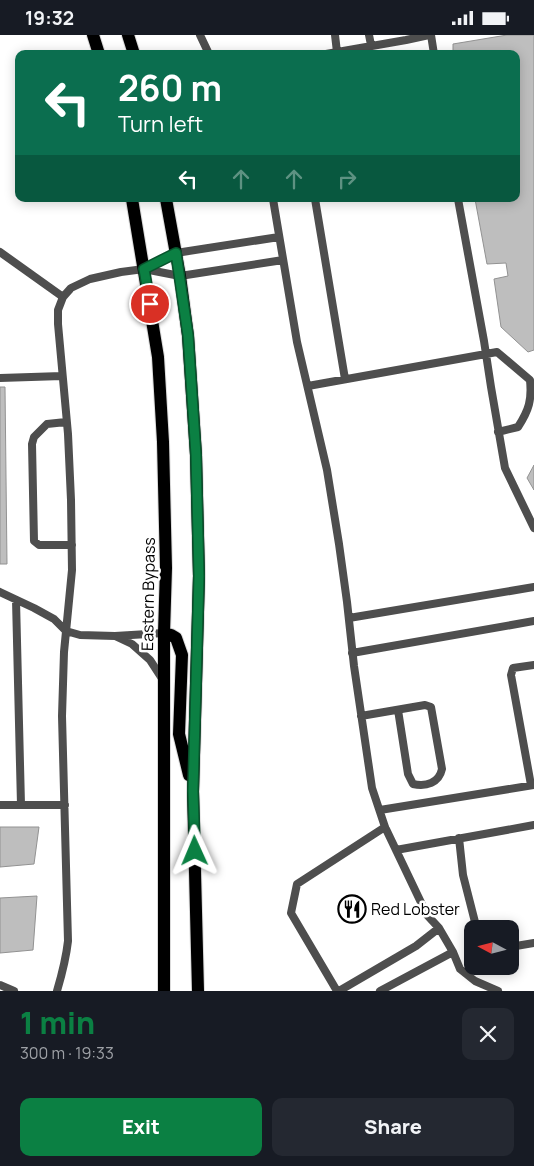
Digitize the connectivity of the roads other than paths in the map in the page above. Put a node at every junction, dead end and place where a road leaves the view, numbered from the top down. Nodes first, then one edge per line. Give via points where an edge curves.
1 (93, 35) edge
2 (128, 35) edge
3 (200, 35) edge
4 (335, 35) edge
5 (369, 35) edge
6 (430, 35) edge
7 (371, 45) junction
8 (99, 50) edge
9 (133, 50) edge
10 (207, 50) edge
11 (337, 50) edge
12 (343, 50) edge
13 (433, 50) edge
14 (133, 202) edge
15 (167, 202) edge
16 (273, 202) edge
17 (316, 202) edge
18 (459, 202) edge
19 (279, 237) junction
20 (0, 252) edge
21 (176, 253) junction
22 (282, 260) junction
23 (144, 269) junction
24 (180, 275) junction
25 (63, 297) junction
26 (486, 353) junction
27 (62, 376) junction
28 (0, 379) edge
29 (345, 379) junction
30 (308, 386) junction
31 (66, 422) junction
32 (498, 432) junction
33 (534, 528) edge
34 (72, 545) junction
35 (534, 587) edge
36 (0, 592) edge
37 (16, 600) junction
38 (349, 618) junction
39 (534, 621) edge
40 (66, 631) junction
41 (164, 633) junction
42 (115, 636) junction
43 (352, 653) junction
44 (534, 665) edge
45 (164, 682) junction
46 (398, 710) junction
47 (361, 716) junction
48 (532, 785) edge
49 (193, 791) junction
50 (0, 805) edge
51 (21, 805) junction
52 (65, 805) junction
53 (380, 810) junction
54 (534, 825) edge
55 (385, 827) junction
56 (459, 838) junction
57 (396, 850) junction
58 (474, 920) edge
59 (439, 928) junction
60 (534, 943) edge
61 (519, 946) edge
62 (453, 952) junction
63 (4, 988) edge
64 (14, 991) edge
65 (57, 991) edge
66 (164, 991) edge
67 (198, 991) edge
68 (338, 991) edge
69 (380, 991) edge
70 (498, 991) edge

1 - 8 main road
2 - 9 main road
3 - 10 lane
4 - 11 lane
5 - 7 lane
6 - 7 lane
6 - 13 lane
7 - 12 lane
14 - 23 main road, Eastern Bypass
15 - 21 main road
16 - 19 lane
17 - 29 lane
18 - 26 lane
19 - 21 lane
19 - 22 lane
20 - 25 lane
21 - 23 lane
21 - 24 main road
22 - 24 lane
22 - 30 lane
23 - 24 lane
23 - 25 lane via 90,279 71,287
23 - 41 main road, Eastern Bypass via 158,357 163,442
24 - 49 main road via 188,335 196,455 199,576
25 - 27 lane via 58,310
26 - 29 lane
26 - 32 lane
26 - 32 lane via 497,351 530,379 532,393 527,414 518,427
27 - 28 lane
27 - 31 lane
29 - 30 lane
30 - 38 lane via 327,470
31 - 34 lane
31 - 34 lane via 48,424 32,443 34,541 39,545
32 - 33 lane via 505,468
34 - 40 lane
35 - 38 lane
36 - 37 lane
37 - 40 lane via 54,619
37 - 51 lane
38 - 43 lane
39 - 43 lane
40 - 42 lane via 80,635
40 - 52 lane via 62,717
41 - 42 lane
41 - 45 main road, Eastern Bypass
41 - 49 main road via 176,638 182,655 179,734
42 - 45 lane via 132,644 150,660
43 - 47 lane
44 - 48 lane via 513,668 511,675
45 - 66 main road, Eastern Bypass
46 - 46 lane via 425,705 431,707 442,769 434,782 413,784 408,774
46 - 47 lane
47 - 53 lane via 372,788
48 - 53 lane
49 - 67 main road
50 - 51 lane
51 - 52 lane
52 - 65 lane via 68,941
53 - 55 lane
54 - 56 lane
55 - 57 lane
55 - 68 lane via 297,884 291,913
56 - 57 lane
56 - 58 lane via 463,875
57 - 59 lane via 427,915
59 - 62 lane
59 - 68 lane via 416,946
60 - 61 lane
62 - 69 lane
62 - 70 lane via 460,969 475,981
63 - 64 lane

